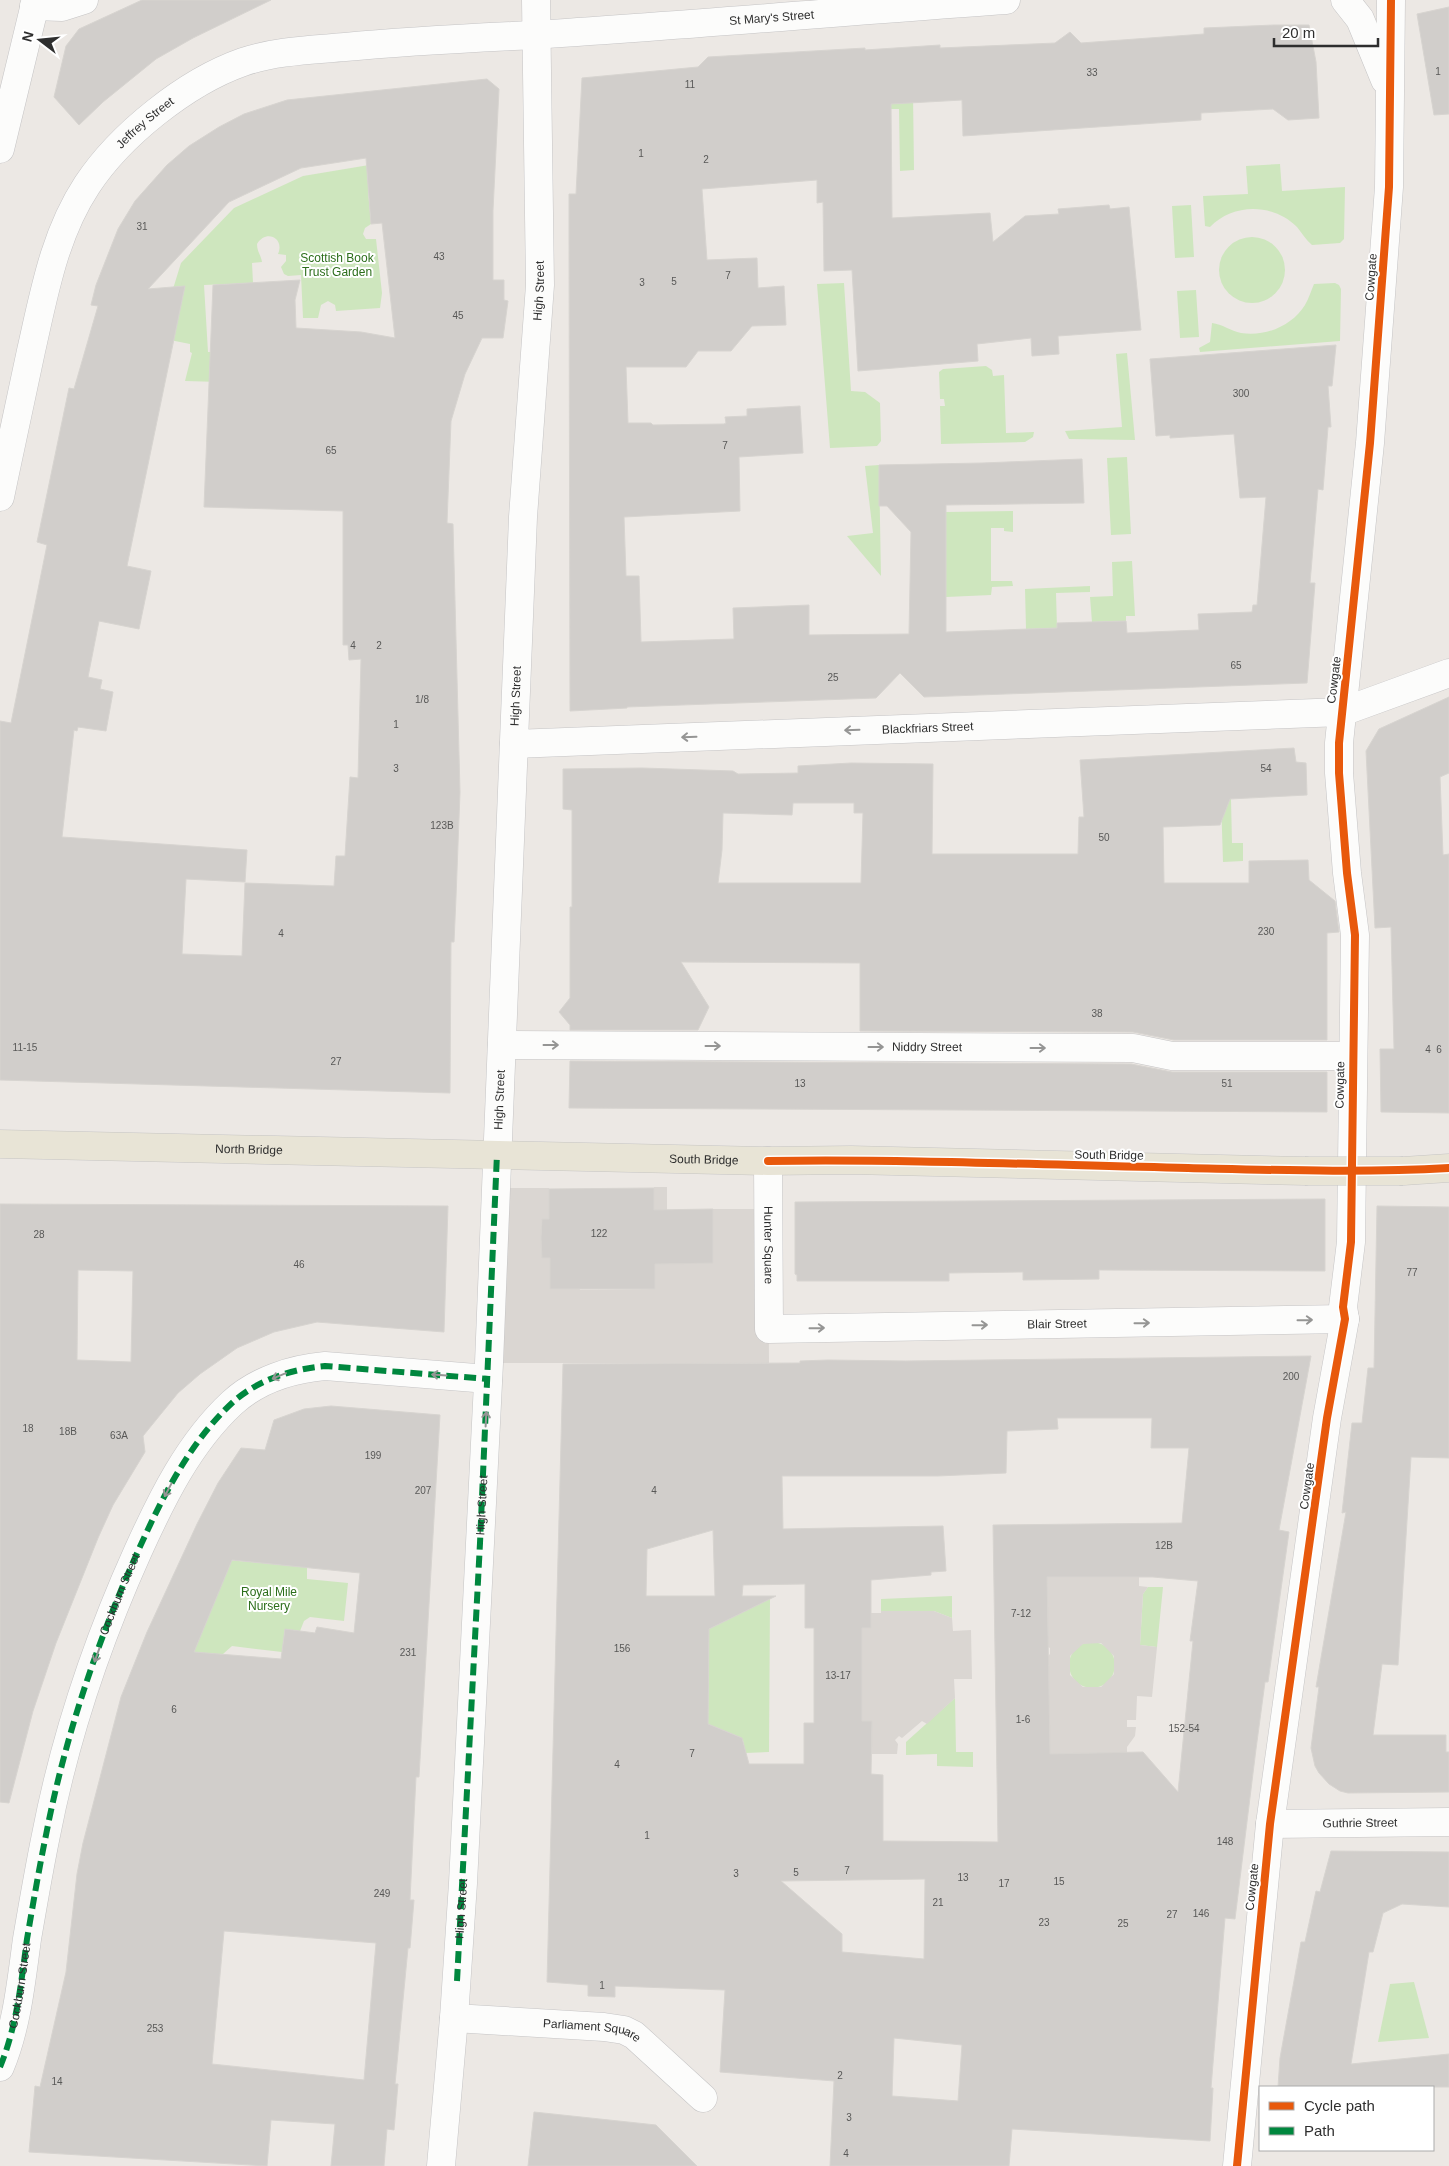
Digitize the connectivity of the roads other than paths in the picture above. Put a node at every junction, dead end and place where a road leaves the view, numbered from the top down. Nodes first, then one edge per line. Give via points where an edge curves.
1 (84, 0) edge
2 (536, 0) edge
3 (1006, 0) edge
4 (1345, 0) edge
5 (1391, 0) edge
6 (35, 3) edge
7 (535, 34) junction
8 (1390, 93) junction
9 (0, 149) edge
10 (0, 497) edge
11 (1449, 673) edge
12 (1342, 712) junction
13 (514, 744) junction
14 (502, 1045) junction
15 (1352, 1056) junction
16 (0, 1144) edge
17 (497, 1154) junction
18 (768, 1161) junction
19 (1449, 1168) edge
20 (1345, 1319) junction
21 (769, 1329) joint
22 (488, 1378) junction
23 (1449, 1822) edge
24 (1270, 1824) junction
25 (454, 2018) junction
26 (0, 2067) edge
27 (704, 2098) dead end
28 (441, 2166) edge
29 (1237, 2166) edge

1 - 6 street via 62,7
2 - 7 street, High Street
3 - 7 street, St Mary's Street
4 - 8 street via 1360,19
5 - 8 street, Cowgate
6 - 9 street
7 - 10 street, Jeffrey Street via 410,41 263,56 239,63 177,95 134,132 86,186 60,238 48,273
7 - 13 street, High Street via 540,285 525,484
8 - 12 street, Cowgate via 1389,187 1370,443
11 - 12 street, Blackfriars Street
12 -> 13 street, Blackfriars Street
12 - 15 street, Cowgate via 1339,773 1355,935
13 - 14 street, High Street
14 -> 15 street, Niddry Street via 1133,1048 1172,1056
14 - 17 street, High Street
15 - 20 street, Cowgate via 1351,1242 1343,1307
16 - 17 main road, North Bridge
17 - 18 main road, South Bridge
17 - 22 street, High Street
18 - 19 main road, South Bridge, bridge via 851,1160 1305,1171
18 - 21 street, Hunter Square
21 -> 20 street, Blair Street
20 - 24 street, Cowgate via 1327,1418
25 -> 22 street, High Street
22 -> 26 street, Cockburn Street via 325,1366 306,1368 283,1374 244,1394 232,1403 189,1454 152,1521 128,1574 79,1703 46,1832 16,2015
23 - 24 street, Guthrie Street
24 - 29 street, Cowgate
25 - 27 street, Parliament Square via 624,2030 634,2034
25 - 28 street, High Street

